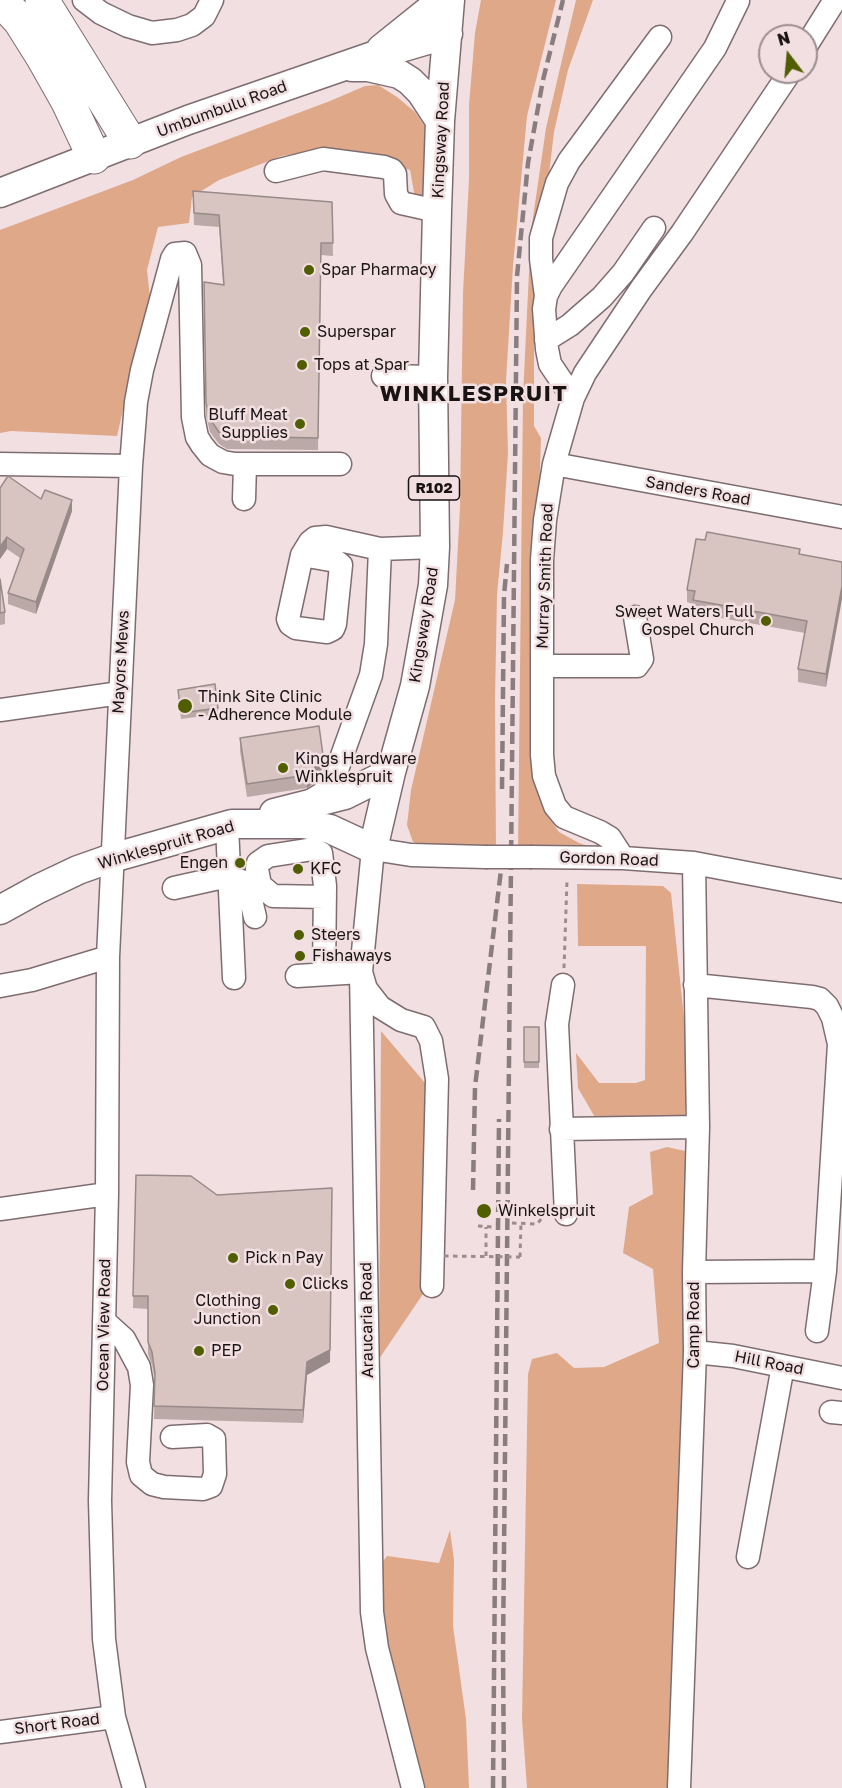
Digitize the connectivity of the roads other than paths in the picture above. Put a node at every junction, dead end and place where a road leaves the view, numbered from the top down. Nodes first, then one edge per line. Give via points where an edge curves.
1 (1, 0) edge
2 (42, 0) edge
3 (84, 0) edge
4 (212, 0) edge
5 (442, 0) edge
6 (450, 0) edge
7 (835, 0) edge
8 (738, 1) edge
9 (818, 27) edge
10 (448, 34) junction
11 (660, 37) dead end
12 (373, 56) junction
13 (337, 68) junction
14 (782, 84) edge
15 (440, 122) junction
16 (130, 142) junction
17 (94, 157) junction
18 (276, 171) dead end
19 (0, 193) edge
20 (437, 211) junction
21 (654, 228) dead end
22 (546, 296) junction
23 (546, 340) junction
24 (382, 376) dead end
25 (433, 377) junction
26 (573, 398) junction
27 (0, 464) edge
28 (340, 464) dead end
29 (554, 464) junction
30 (245, 465) junction
31 (131, 466) junction
32 (244, 499) dead end
33 (842, 517) edge
34 (435, 547) junction
35 (380, 549) junction
36 (303, 555) dead end
37 (635, 617) dead end
38 (542, 666) junction
39 (120, 693) junction
40 (0, 710) edge
41 (391, 772) junction
42 (301, 807) junction
43 (229, 825) junction
44 (373, 849) junction
45 (112, 858) junction
46 (623, 858) junction
47 (694, 863) junction
48 (228, 878) junction
49 (174, 888) dead end
50 (842, 891) edge
51 (325, 897) dead end
52 (0, 910) edge
53 (255, 917) dead end
54 (108, 957) junction
55 (361, 972) junction
56 (324, 974) junction
57 (297, 976) dead end
58 (234, 978) dead end
59 (563, 985) road end
60 (695, 985) junction
61 (0, 986) edge
62 (699, 1127) junction
63 (561, 1129) junction
64 (107, 1194) junction
65 (565, 1207) road end
66 (0, 1209) edge
67 (825, 1271) junction
68 (694, 1272) junction
69 (432, 1286) dead end
70 (104, 1321) junction
71 (817, 1331) dead end
72 (695, 1352) junction
73 (783, 1366) junction
74 (842, 1378) edge
75 (172, 1437) dead end
76 (748, 1557) dead end
77 (114, 1717) junction
78 (0, 1732) edge
79 (134, 1788) edge
80 (413, 1788) edge
81 (679, 1788) edge

1 - 17 highway via 42,56
2 - 16 highway
3 - 4 street via 101,13 152,33 192,25 204,16
5 - 12 main road
6 - 10 main road, Kingsway Road / R102
7 - 9 street
8 - 22 street via 710,56
10 - 12 main road, Umbumbulu Road
10 - 15 main road, Kingsway Road / R102
11 - 22 street via 557,183 541,238
12 - 13 main road, Umbumbulu Road
13 - 15 main road via 368,67 399,74 421,92
13 - 16 main road, Umbumbulu Road
14 - 26 street, Murray Smith Road via 594,357
15 - 20 main road, Kingsway Road / R102
16 - 17 main road, Umbumbulu Road
17 - 19 main road, Umbumbulu Road
18 - 20 street via 323,159 384,167 395,174 401,204
20 - 25 main road, Kingsway Road / R102
21 - 23 street via 602,297
22 - 23 street
23 - 26 street via 553,370
24 - 25 street
25 - 34 main road, Kingsway Road / R102
26 - 29 street, Murray Smith Road
27 - 31 street
28 - 30 street
29 - 33 street, Sanders Road
29 - 38 street, Murray Smith Road via 544,520
30 - 31 street, Mayors Mews via 223,462 210,455 197,437 193,417 190,265 184,252 180,252 172,259 142,370
30 - 32 street
31 - 39 street, Mayors Mews
34 - 35 street
34 - 41 main road, Kingsway Road / R102 via 423,646
35 - 36 street via 320,537 310,542
35 - 42 street via 371,675 334,778 322,794
37 - 38 street via 642,659 637,666
38 - 46 street, Murray Smith Road via 542,755 544,776 555,806 564,817 610,838
39 - 40 street
39 - 45 street, Mayors Mews
41 - 42 main road via 345,795
41 - 44 main road, Kingsway Road / R102
42 - 43 main road
43 - 44 main road, Winklespruit Road via 304,824 330,829
43 - 45 main road, Winklespruit Road
43 - 48 street
44 - 46 street, Gordon Road, bridge via 411,855
44 - 55 street, Araucaria Road
45 - 52 main road, Winklespruit Road via 78,870
45 - 54 street, Ocean View Road
46 - 47 street, Gordon Road
47 - 50 street, Gordon Road
47 - 60 street, Camp Road
48 - 49 street
48 - 53 street via 248,883
48 - 58 street
51 - 56 street
54 - 61 street
54 - 64 street, Ocean View Road
55 - 56 street
55 - 69 street via 366,989 380,1007 401,1020 424,1026 434,1052 437,1079
55 - 80 street, Araucaria Road via 372,1612 377,1648
56 - 57 street
59 - 63 street via 557,1024
60 - 62 street, Camp Road
60 - 67 street via 812,997 827,1006 833,1018 839,1044
62 - 63 street
62 - 68 street, Camp Road
63 - 65 street
64 - 66 street
64 - 70 street, Ocean View Road
67 - 68 street
67 - 71 street
68 - 72 street, Camp Road
70 - 75 street via 124,1338 139,1367 141,1475 152,1484 164,1486 211,1486 215,1474 214,1439 207,1435
70 - 77 street, Ocean View Road via 100,1501 104,1638
72 - 73 street, Hill Road
72 - 81 street, Camp Road
73 - 74 street, Hill Road
73 - 76 street
77 - 78 street, Short Road
77 - 79 street, Ocean View Road

